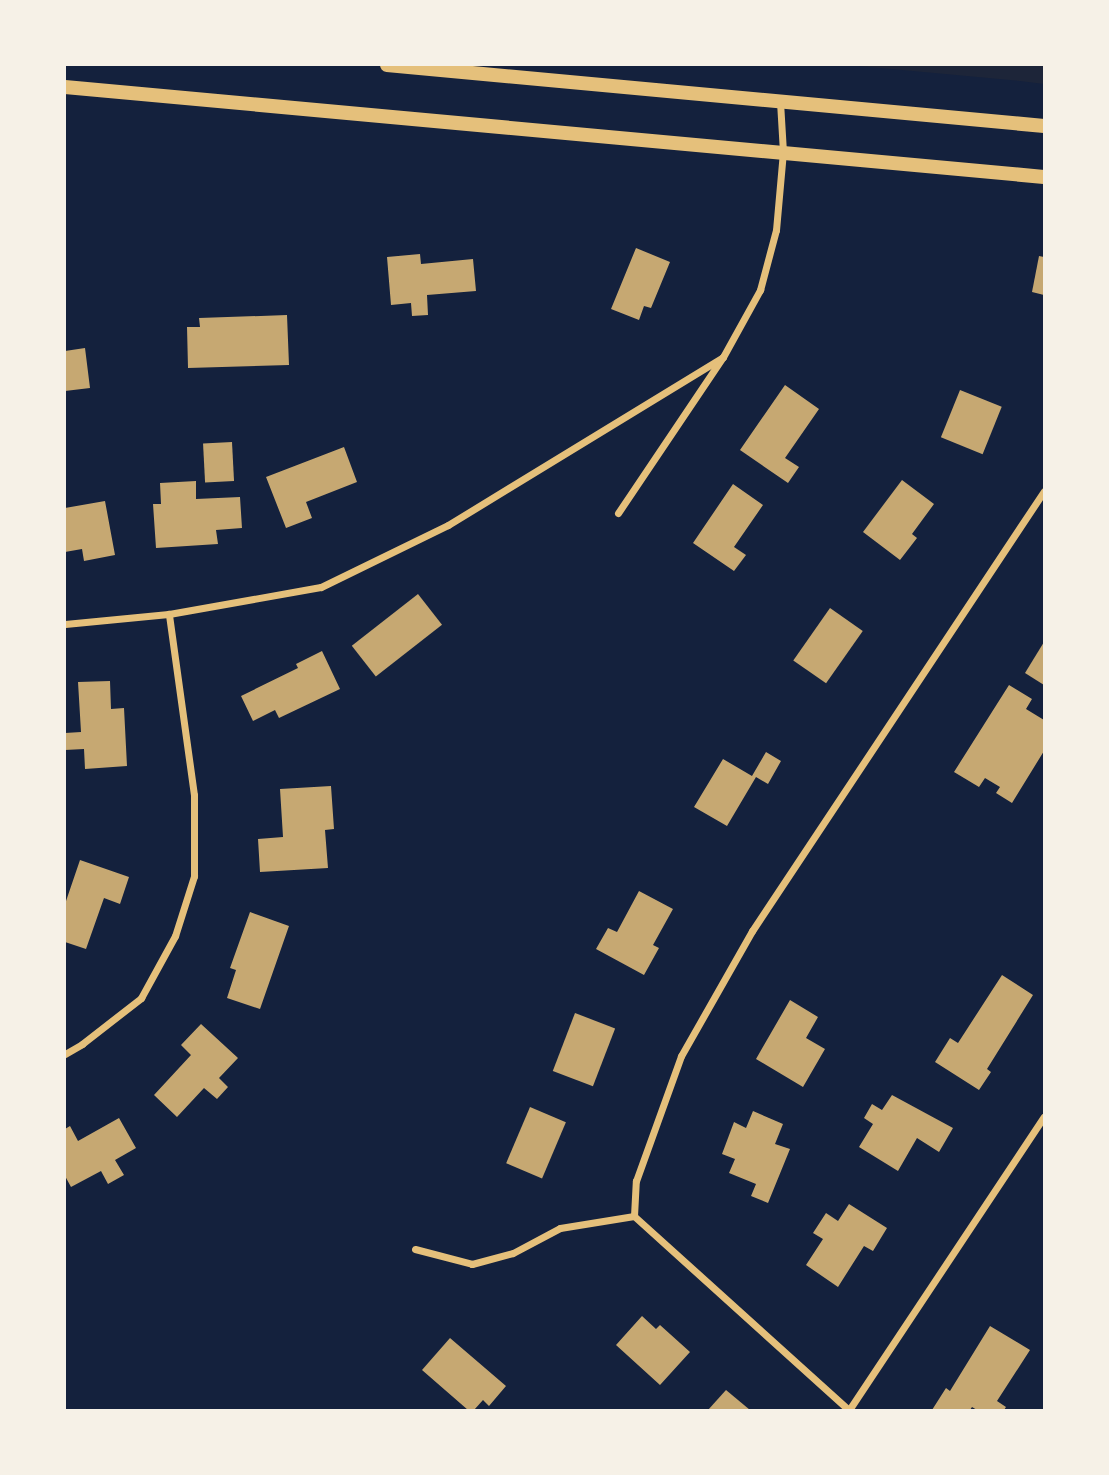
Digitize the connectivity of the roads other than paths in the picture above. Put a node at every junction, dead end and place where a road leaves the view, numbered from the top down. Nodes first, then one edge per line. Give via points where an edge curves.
1 (387, 65) edge
2 (65, 87) edge
3 (780, 101) junction
4 (1044, 126) edge
5 (783, 152) junction
6 (1044, 177) edge
7 (723, 357) junction
8 (1044, 491) edge
9 (618, 513) dead end
10 (169, 614) junction
11 (65, 624) edge
12 (65, 1054) edge
13 (1044, 1117) edge
14 (634, 1216) junction
15 (415, 1249) dead end
16 (849, 1410) edge

1 - 3 main road
2 - 5 main road
3 - 4 main road
3 - 5 street
5 - 6 main road
5 - 7 street via 776,230 760,290
7 - 9 street
7 - 10 street via 447,525 321,587
8 - 14 street via 751,930 681,1056 636,1181
10 - 11 street
10 - 12 street via 194,795 194,876 175,936 141,998
13 - 16 street
14 - 15 street via 560,1228 513,1253 472,1264
14 - 16 street

